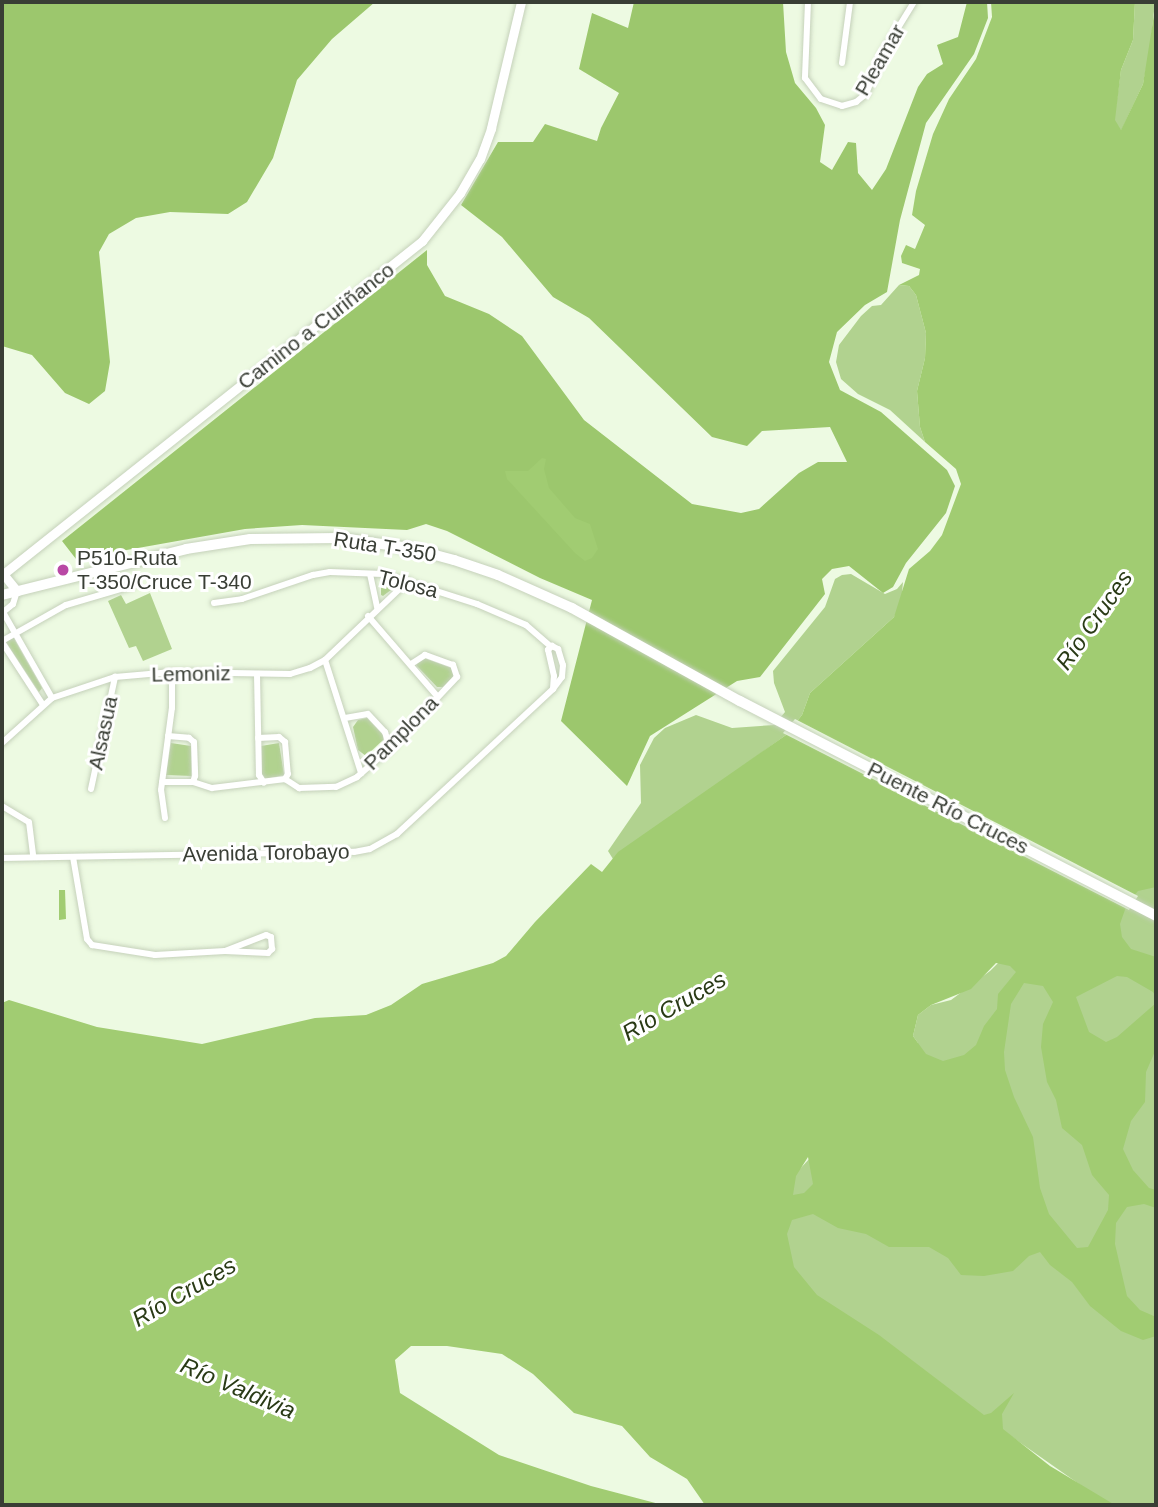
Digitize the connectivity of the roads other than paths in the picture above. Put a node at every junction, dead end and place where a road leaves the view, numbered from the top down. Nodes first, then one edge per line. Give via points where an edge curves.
1 (521, 2) edge
2 (808, 2) edge
3 (850, 2) edge
4 (914, 2) edge
5 (842, 63) dead end
6 (370, 574) junction
7 (3, 575) edge
8 (408, 581) junction
9 (131, 586) dead end
10 (17, 591) junction
11 (2, 595) edge
12 (214, 603) dead end
13 (377, 608) junction
14 (2, 613) edge
15 (368, 616) junction
16 (13, 633) junction
17 (2, 642) edge
18 (550, 646) junction
19 (325, 660) junction
20 (411, 664) junction
21 (172, 672) junction
22 (257, 674) junction
23 (115, 677) junction
24 (553, 688) junction
25 (438, 696) junction
26 (52, 698) junction
27 (740, 701) joint
28 (43, 705) junction
29 (345, 718) junction
30 (168, 736) junction
31 (258, 738) junction
32 (2, 744) edge
33 (390, 748) junction
34 (361, 773) junction
35 (285, 779) junction
36 (162, 782) junction
37 (193, 782) junction
38 (264, 783) junction
39 (91, 789) dead end
40 (2, 806) edge
41 (165, 818) dead end
42 (33, 857) junction
43 (74, 857) junction
44 (2, 858) edge
45 (1156, 916) edge
46 (225, 951) junction

1 - 7 street, Camino a Curiñanco via 480,159 460,194 422,242
2 - 4 street, Pleamar via 805,78 816,96 837,106 852,104 866,94 882,54
3 - 5 street
6 - 8 street, Tolosa
6 - 12 street, Tolosa via 313,575 242,599
6 - 13 street
7 - 10 street, Camino a Curiñanco
8 - 13 street, Lemoniz
8 - 18 street, Tolosa via 526,625
9 - 16 street via 76,601
10 - 11 main road, Ruta T-350
10 - 14 street via 13,604
10 - 27 main road, Ruta T-350 via 228,541 293,536 363,541 443,557 519,583 615,630
13 - 15 street, Lemoniz
14 - 16 street
15 - 19 street, Lemoniz
15 - 20 street
16 - 17 street
16 - 26 street
17 - 28 street
18 - 24 street
18 - 24 street via 558,649 563,665 562,677
19 - 22 street, Lemoniz via 300,672
19 - 29 street
20 - 25 street
20 - 25 street, Pamplona via 423,655 455,667 457,677
21 - 22 street, Lemoniz
21 - 23 street, Lemoniz
21 - 30 street
22 - 31 street
23 - 26 street, Lemoniz
23 - 39 street, Alsasua
24 - 43 street, Avenida Torobayo via 397,834 370,849
25 - 33 street, Pamplona
26 - 28 street, Lemoniz
27 - 45 main road, Puente Río Cruces
28 - 32 street, Lemoniz
29 - 33 street via 368,714 385,732
29 - 34 street
30 - 36 street
30 - 37 street via 194,742
31 - 35 street via 279,737 285,742
31 - 38 street via 259,775
33 - 34 street, Pamplona
34 - 35 street, Pamplona via 344,784 320,789 295,787
35 - 38 street, Pamplona
36 - 37 street, Pamplona
36 - 41 street
37 - 38 street, Pamplona via 212,788
40 - 42 street via 29,822
42 - 43 street, Avenida Torobayo
42 - 44 street, Avenida Torobayo
43 - 46 street via 87,939 92,946 155,955
46 - 46 street via 269,953 271,937 266,934

